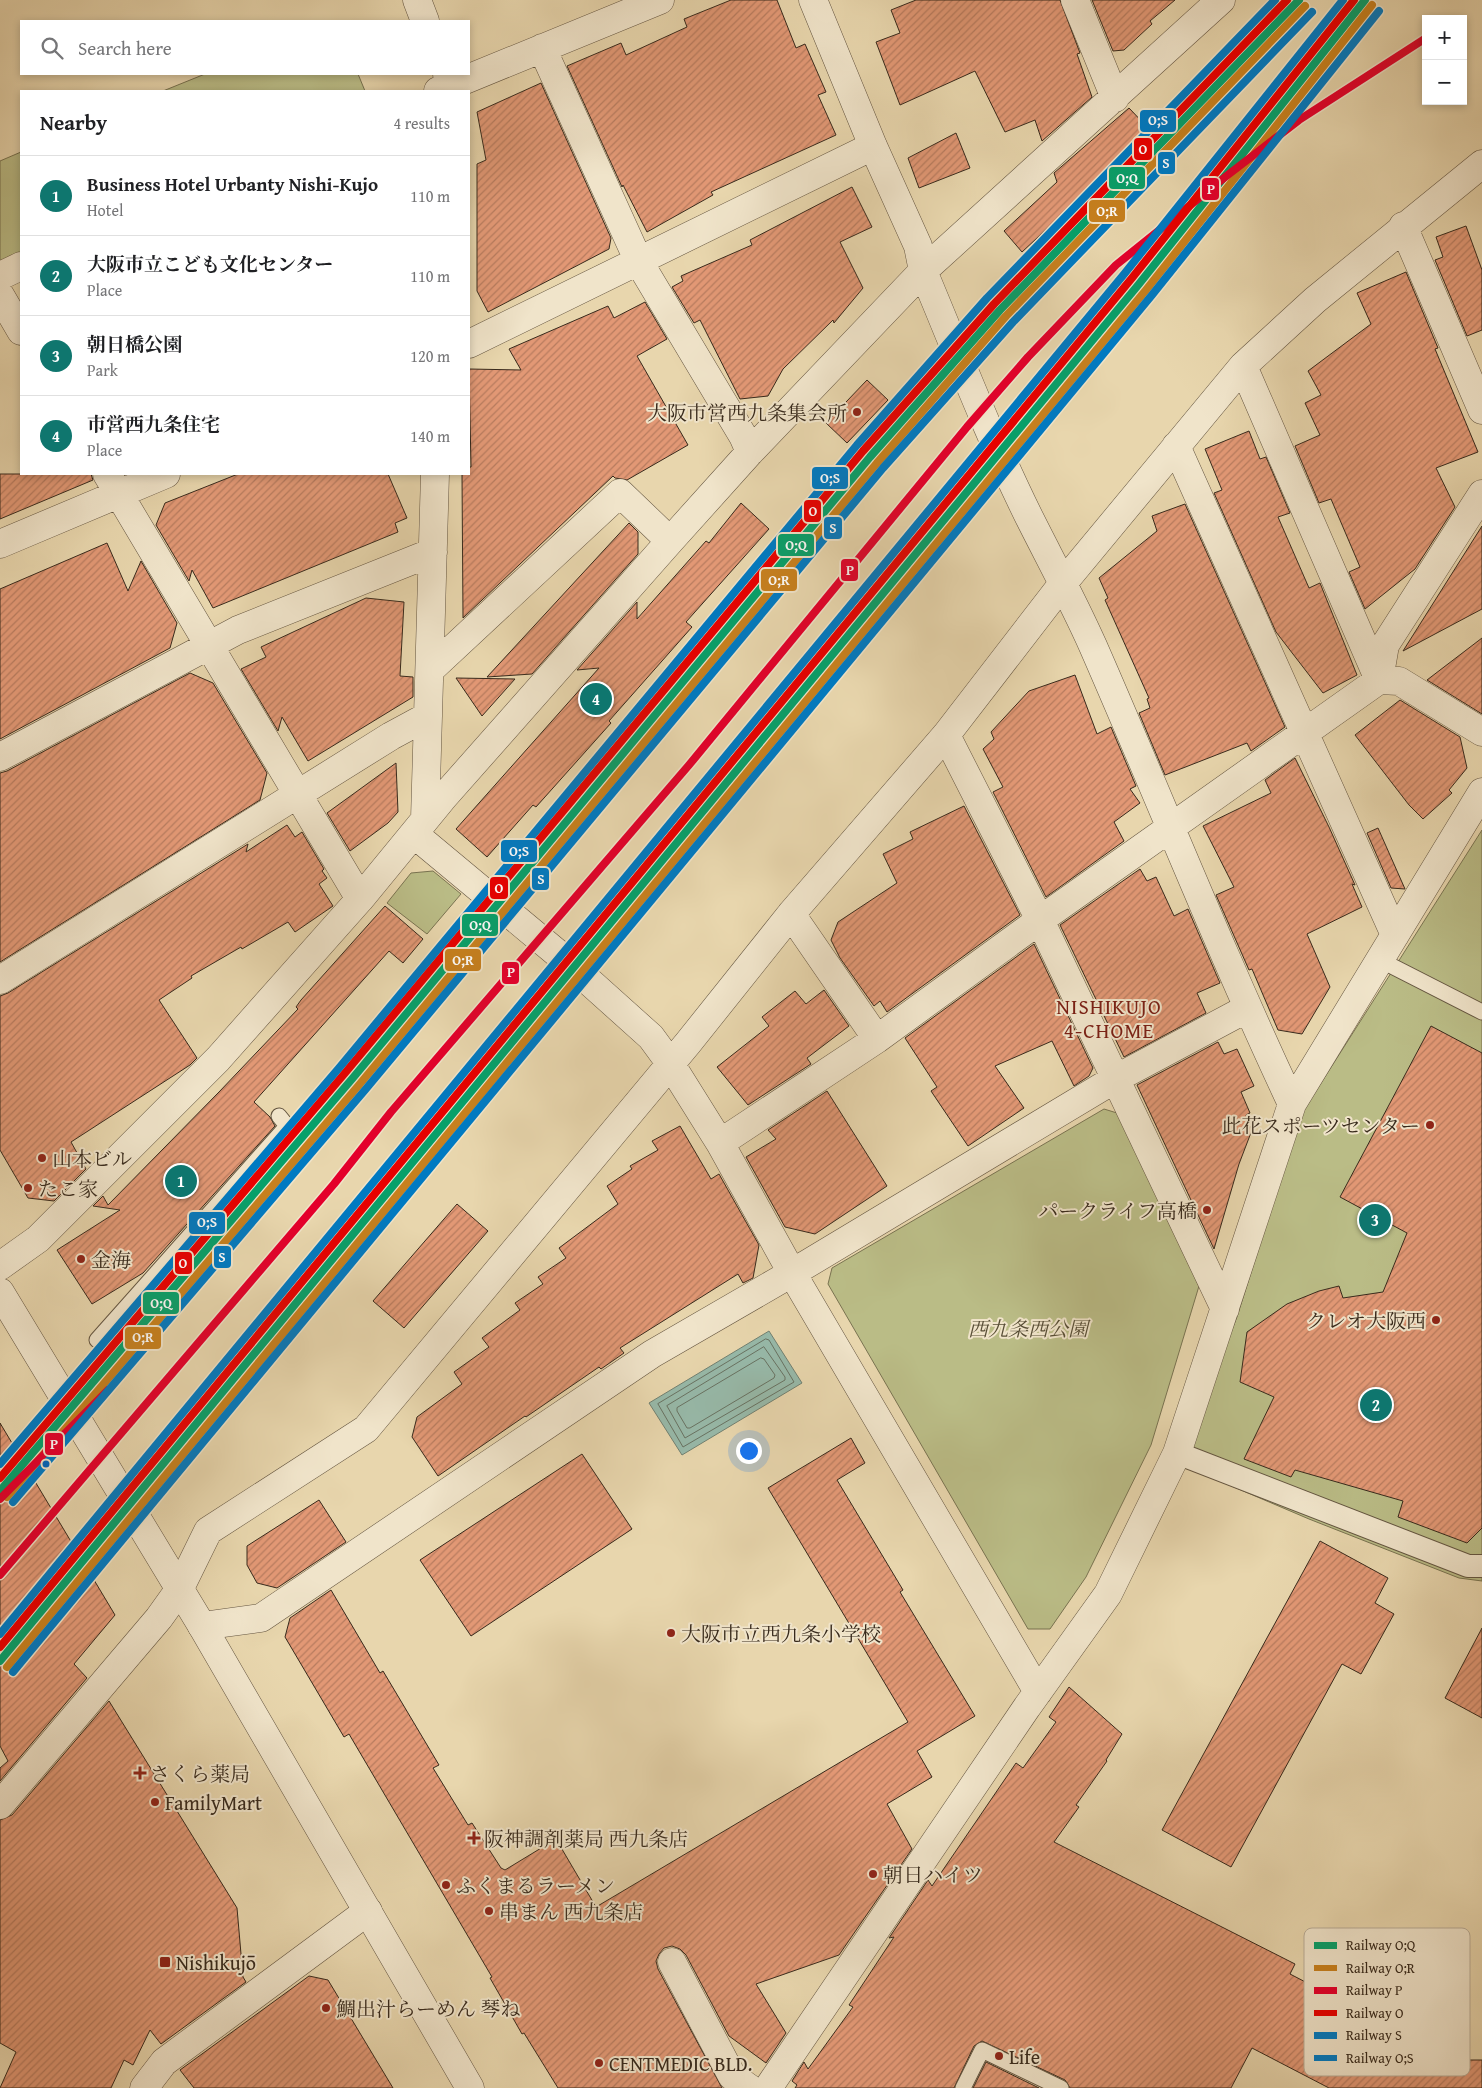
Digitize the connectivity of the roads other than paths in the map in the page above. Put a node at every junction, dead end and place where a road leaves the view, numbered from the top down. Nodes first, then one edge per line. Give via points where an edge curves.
1 (416, 0) edge
2 (660, 0) edge
3 (812, 0) edge
4 (1075, 0) edge
5 (1221, 0) edge
6 (425, 20) edge
7 (542, 48) junction
8 (447, 85) edge
9 (1115, 98) junction
10 (873, 146) junction
11 (1482, 164) edge
12 (1403, 226) junction
13 (639, 262) junction
14 (20, 266) edge
15 (923, 271) junction
16 (0, 276) edge
17 (0, 295) edge
18 (20, 329) edge
19 (470, 344) edge
20 (1243, 366) junction
21 (1482, 410) edge
22 (1176, 446) junction
23 (750, 452) junction
24 (161, 475) edge
25 (435, 475) edge
26 (113, 484) edge
27 (1482, 494) edge
28 (670, 541) junction
29 (0, 544) edge
30 (433, 552) junction
31 (1064, 582) junction
32 (209, 644) junction
33 (431, 669) junction
34 (1379, 680) junction
35 (428, 716) junction
36 (1482, 732) edge
37 (1303, 734) junction
38 (946, 735) junction
39 (0, 757) edge
40 (1482, 792) edge
41 (298, 795) junction
42 (419, 827) junction
43 (1170, 828) junction
44 (360, 899) junction
45 (791, 914) junction
46 (1040, 920) junction
47 (1395, 935) junction
48 (1380, 960) junction
49 (0, 980) edge
50 (1248, 1008) junction
51 (1482, 1012) edge
52 (877, 1039) junction
53 (670, 1062) junction
54 (1115, 1079) junction
55 (1292, 1104) junction
56 (279, 1116) dead end
57 (720, 1143) junction
58 (0, 1266) edge
59 (792, 1272) junction
60 (0, 1292) edge
61 (1225, 1308) junction
62 (97, 1340) dead end
63 (1177, 1454) junction
64 (1482, 1566) edge
65 (178, 1590) junction
66 (202, 1626) junction
67 (1038, 1692) junction
68 (0, 1805) edge
69 (368, 1912) junction
70 (672, 1962) dead end
71 (144, 2088) edge
72 (470, 2088) edge
73 (749, 2088) edge
74 (768, 2088) edge
75 (963, 2088) edge
76 (1061, 2088) edge

1 - 6 street
2 - 7 street
3 - 10 street
4 - 9 street
5 - 9 street
7 - 8 street
7 - 13 street
9 - 15 street
10 - 13 street
10 - 15 street via 918,246
11 - 12 street
12 - 20 street
12 - 21 street
13 - 19 street
13 - 23 street
14 - 16 street
15 - 23 street
15 - 31 street via 1028,514
17 - 18 street
20 - 22 street
20 - 34 street
22 - 31 street
22 - 37 street
23 - 28 street
24 - 26 street
25 - 30 street
26 - 29 street
26 - 32 street
27 - 34 street via 1385,645
28 - 33 street via 620,493
28 - 42 street
30 - 32 street
30 - 33 street
31 - 38 street
31 - 43 street
32 - 39 street
32 - 41 street
33 - 35 street
34 - 36 street via 1399,681
34 - 37 street
35 - 41 street
35 - 42 street
37 - 43 street
37 - 47 street
38 - 45 street
38 - 46 street
40 - 47 street
41 - 44 street
41 - 49 street
42 - 44 street
42 - 53 street via 651,1036
43 - 46 street
43 - 50 street
44 - 58 street via 218,1059 38,1239
45 - 52 street
45 - 53 street
46 - 52 street
46 - 54 street
47 - 48 street
48 - 51 lane
48 - 55 street
50 - 54 street
50 - 55 street
52 - 57 street
53 - 57 street
53 - 65 street via 366,1429 208,1531
54 - 59 street
54 - 61 street
55 - 61 street
56 - 62 lane via 287,1126
57 - 59 street
59 - 66 street via 652,1354 261,1618
59 - 67 street
60 - 65 street
61 - 63 street
63 - 64 street via 1468,1566
63 - 67 street via 1108,1594
65 - 66 street
65 - 68 street via 140,1641
66 - 69 street
67 - 74 street
69 - 71 street via 164,2062
69 - 72 street
70 - 73 street via 732,2076
75 - 76 lane via 982,2050

